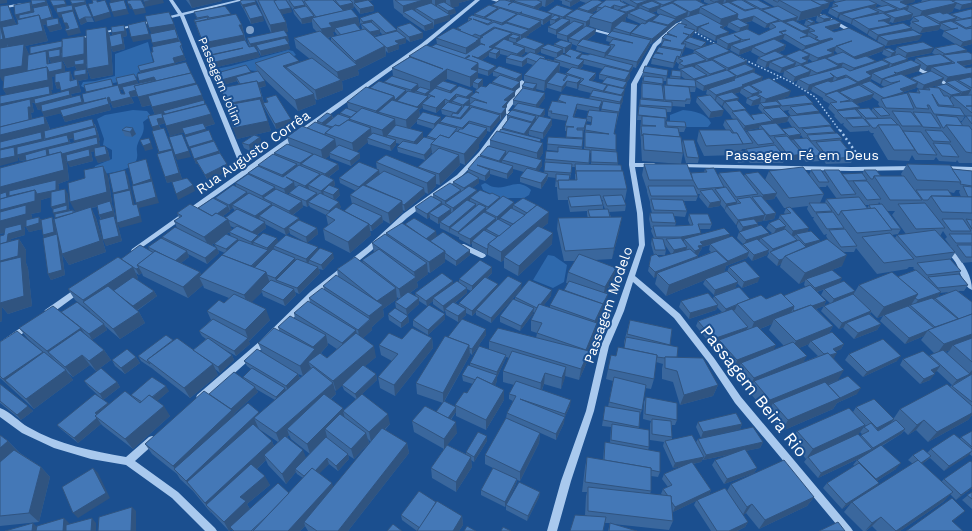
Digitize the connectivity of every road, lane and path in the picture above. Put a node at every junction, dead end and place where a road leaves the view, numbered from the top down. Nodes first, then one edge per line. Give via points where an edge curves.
1 (171, 0) edge
2 (242, 0) edge
3 (478, 0) edge
4 (494, 0) edge
5 (27, 3) edge
6 (514, 7) edge
7 (0, 8) edge
8 (814, 11) edge
9 (181, 14) junction
10 (697, 16) edge
11 (556, 20) edge
12 (678, 24) junction
13 (859, 35) edge
14 (622, 37) edge
15 (69, 40) edge
16 (722, 48) edge
17 (736, 55) edge
18 (905, 61) edge
19 (781, 77) junction
20 (522, 82) edge
21 (768, 82) edge
22 (947, 84) edge
23 (632, 165) junction
24 (663, 166) edge
25 (671, 166) edge
26 (871, 168) junction
27 (919, 168) edge
28 (935, 168) edge
29 (972, 170) edge
30 (246, 172) junction
31 (405, 216) junction
32 (412, 220) edge
33 (455, 242) edge
34 (946, 245) edge
35 (130, 254) edge
36 (483, 256) dead end
37 (631, 276) junction
38 (84, 286) edge
39 (972, 286) edge
40 (45, 314) edge
41 (32, 323) edge
42 (0, 346) edge
43 (193, 405) edge
44 (0, 412) edge
45 (157, 436) edge
46 (128, 461) junction
47 (212, 531) edge
48 (552, 531) edge
49 (848, 531) edge

1 - 9 street, Passagem Jolim
2 - 9 street
3 - 30 street, Rua Augusto Corrêa via 423,45
4 - 6 street
5 - 7 street
8 - 13 street
9 - 15 street
9 - 30 street, Passagem Jolim
10 - 12 street
11 - 14 street
12 - 16 path
12 - 23 street, Passagem Modelo via 652,44 634,84
17 - 19 path
18 - 22 street
19 - 21 path
19 - 26 path via 815,98 856,153
20 - 31 street via 505,112 511,113 481,153 459,176
23 - 24 street
23 - 37 street, Passagem Modelo via 640,212 642,245
25 - 26 street, Passagem Fé em Deus
26 - 27 street, Passagem Fé em Deus
28 - 29 street
30 - 35 street, Rua Augusto Corrêa
31 - 32 street
31 - 43 street via 313,294 263,343
33 - 36 street
34 - 39 street via 960,263 967,281
37 - 48 street, Passagem Modelo via 605,346 590,411
37 - 49 street, Passagem Beira Rio via 676,316 711,360 738,400
38 - 40 street
41 - 42 street
44 - 46 street via 25,430 57,444 91,455
45 - 46 street
46 - 47 street via 175,495

